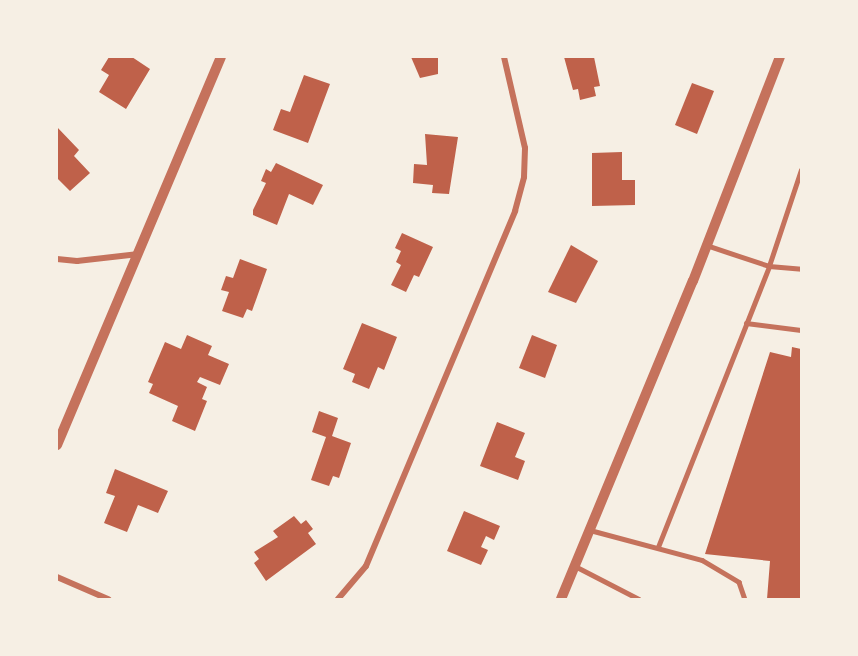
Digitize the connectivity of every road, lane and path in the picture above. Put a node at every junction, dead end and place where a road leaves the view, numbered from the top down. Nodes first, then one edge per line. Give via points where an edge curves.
1 (221, 57) edge
2 (504, 57) edge
3 (780, 57) edge
4 (801, 170) edge
5 (706, 245) junction
6 (140, 254) junction
7 (57, 259) edge
8 (770, 266) junction
9 (801, 269) edge
10 (746, 323) junction
11 (801, 330) edge
12 (57, 445) edge
13 (590, 530) junction
14 (658, 547) junction
15 (575, 566) junction
16 (57, 577) edge
17 (108, 599) edge
18 (338, 599) edge
19 (561, 599) edge
20 (639, 599) edge
21 (745, 599) edge

1 - 6 street
2 - 18 street via 525,148 524,177 515,211 366,566
3 - 5 street
4 - 8 lane
5 - 8 lane
5 - 13 street
6 - 7 street via 77,261
6 - 12 street
8 - 9 lane
8 - 10 lane
10 - 11 lane
10 - 14 lane
13 - 14 lane
13 - 15 street
14 - 21 lane via 724,571 739,582
15 - 19 street
15 - 20 lane
16 - 17 street

